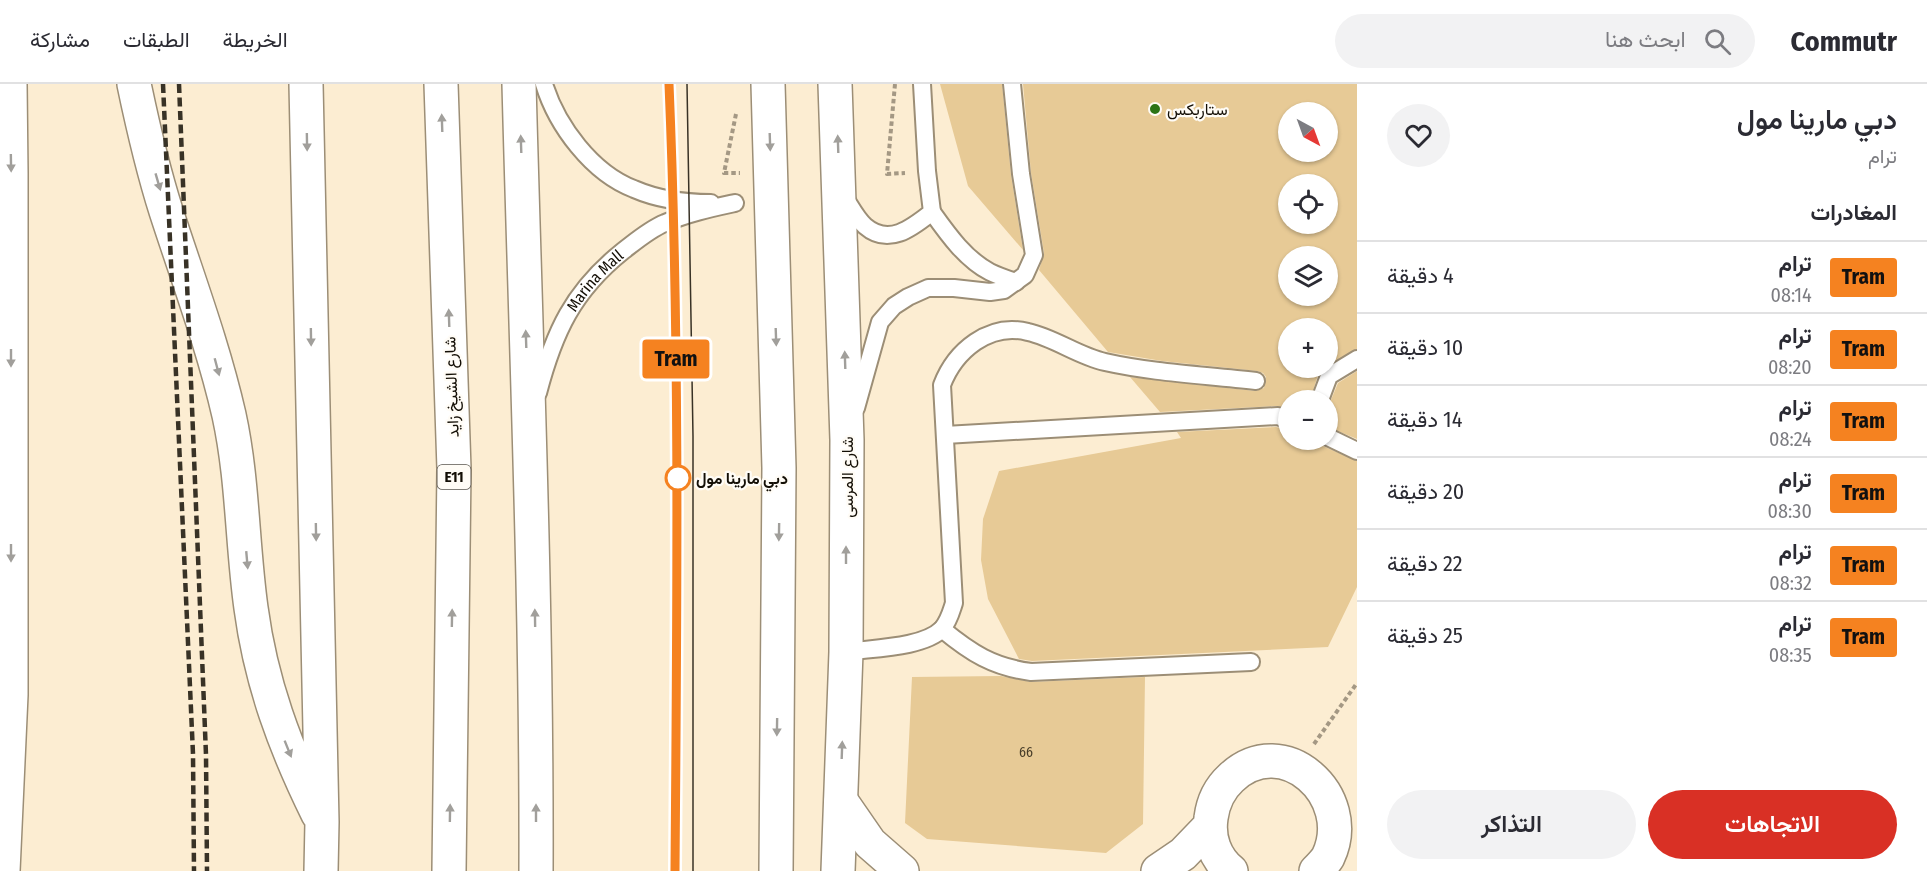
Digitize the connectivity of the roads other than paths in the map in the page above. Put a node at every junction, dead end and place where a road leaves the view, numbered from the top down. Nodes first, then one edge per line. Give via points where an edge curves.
1 (10, 84) edge
2 (134, 84) edge
3 (144, 84) edge
4 (306, 84) edge
5 (441, 84) edge
6 (519, 84) edge
7 (544, 84) edge
8 (768, 84) edge
9 (835, 84) edge
10 (922, 84) edge
11 (1012, 84) edge
12 (147, 143) junction
13 (840, 191) junction
14 (932, 212) junction
15 (1016, 282) junction
16 (1357, 359) edge
17 (1256, 381) dead end
18 (1324, 390) edge
19 (1278, 416) edge
20 (528, 430) junction
21 (945, 435) junction
22 (847, 440) junction
23 (1338, 442) edge
24 (1357, 451) edge
25 (942, 629) junction
26 (846, 652) junction
27 (1251, 662) dead end
28 (841, 801) junction
29 (322, 822) junction
30 (1209, 827) junction
31 (3, 871) edge
32 (321, 871) edge
33 (449, 871) edge
34 (536, 871) edge
35 (776, 871) edge
36 (838, 871) edge
37 (902, 871) edge
38 (1158, 871) edge
39 (1231, 871) edge
40 (1316, 871) edge

1 -> 31 main road via 10,695
2 - 12 main road
3 - 12 main road
4 -> 29 main road
33 -> 5 main road, شارع الشيخ زايد / E11 via 454,470
20 -> 6 main road
7 - 20 lane, Marina Mall via 561,122 580,149 623,183 665,198 735,203 663,224 610,261 587,284 556,337
8 -> 35 main road via 779,468
13 -> 9 main road, شارع المرسى
10 - 14 lane
11 - 15 lane via 1034,255 1025,275
12 -> 29 main road via 207,332 229,417 260,663 276,718
13 - 14 lane via 864,226 889,236 903,233
22 -> 13 main road, شارع المرسى
14 - 15 lane via 966,254 988,271
15 - 22 lane via 1004,290 990,292 928,288 894,306 880,322
16 - 18 lane via 1329,376
17 - 21 lane via 1103,362 1027,331 1013,330 969,346 948,369 942,385
19 - 21 lane
34 -> 20 main road via 537,724
21 - 25 lane via 954,603
26 -> 22 main road, شارع المرسى
23 - 24 lane
25 - 26 lane via 916,642
25 - 27 lane via 993,663 1031,672
28 -> 26 main road, شارع المرسى
28 - 36 main road, شارع المرسى
28 - 37 main road via 870,843
29 - 32 main road
30 - 38 main road via 1183,854
30 - 39 main road via 1213,847
30 - 40 main road via 1212,806 1222,787 1237,772 1256,763 1278,761 1298,766 1316,778 1329,795 1336,815 1332,846

